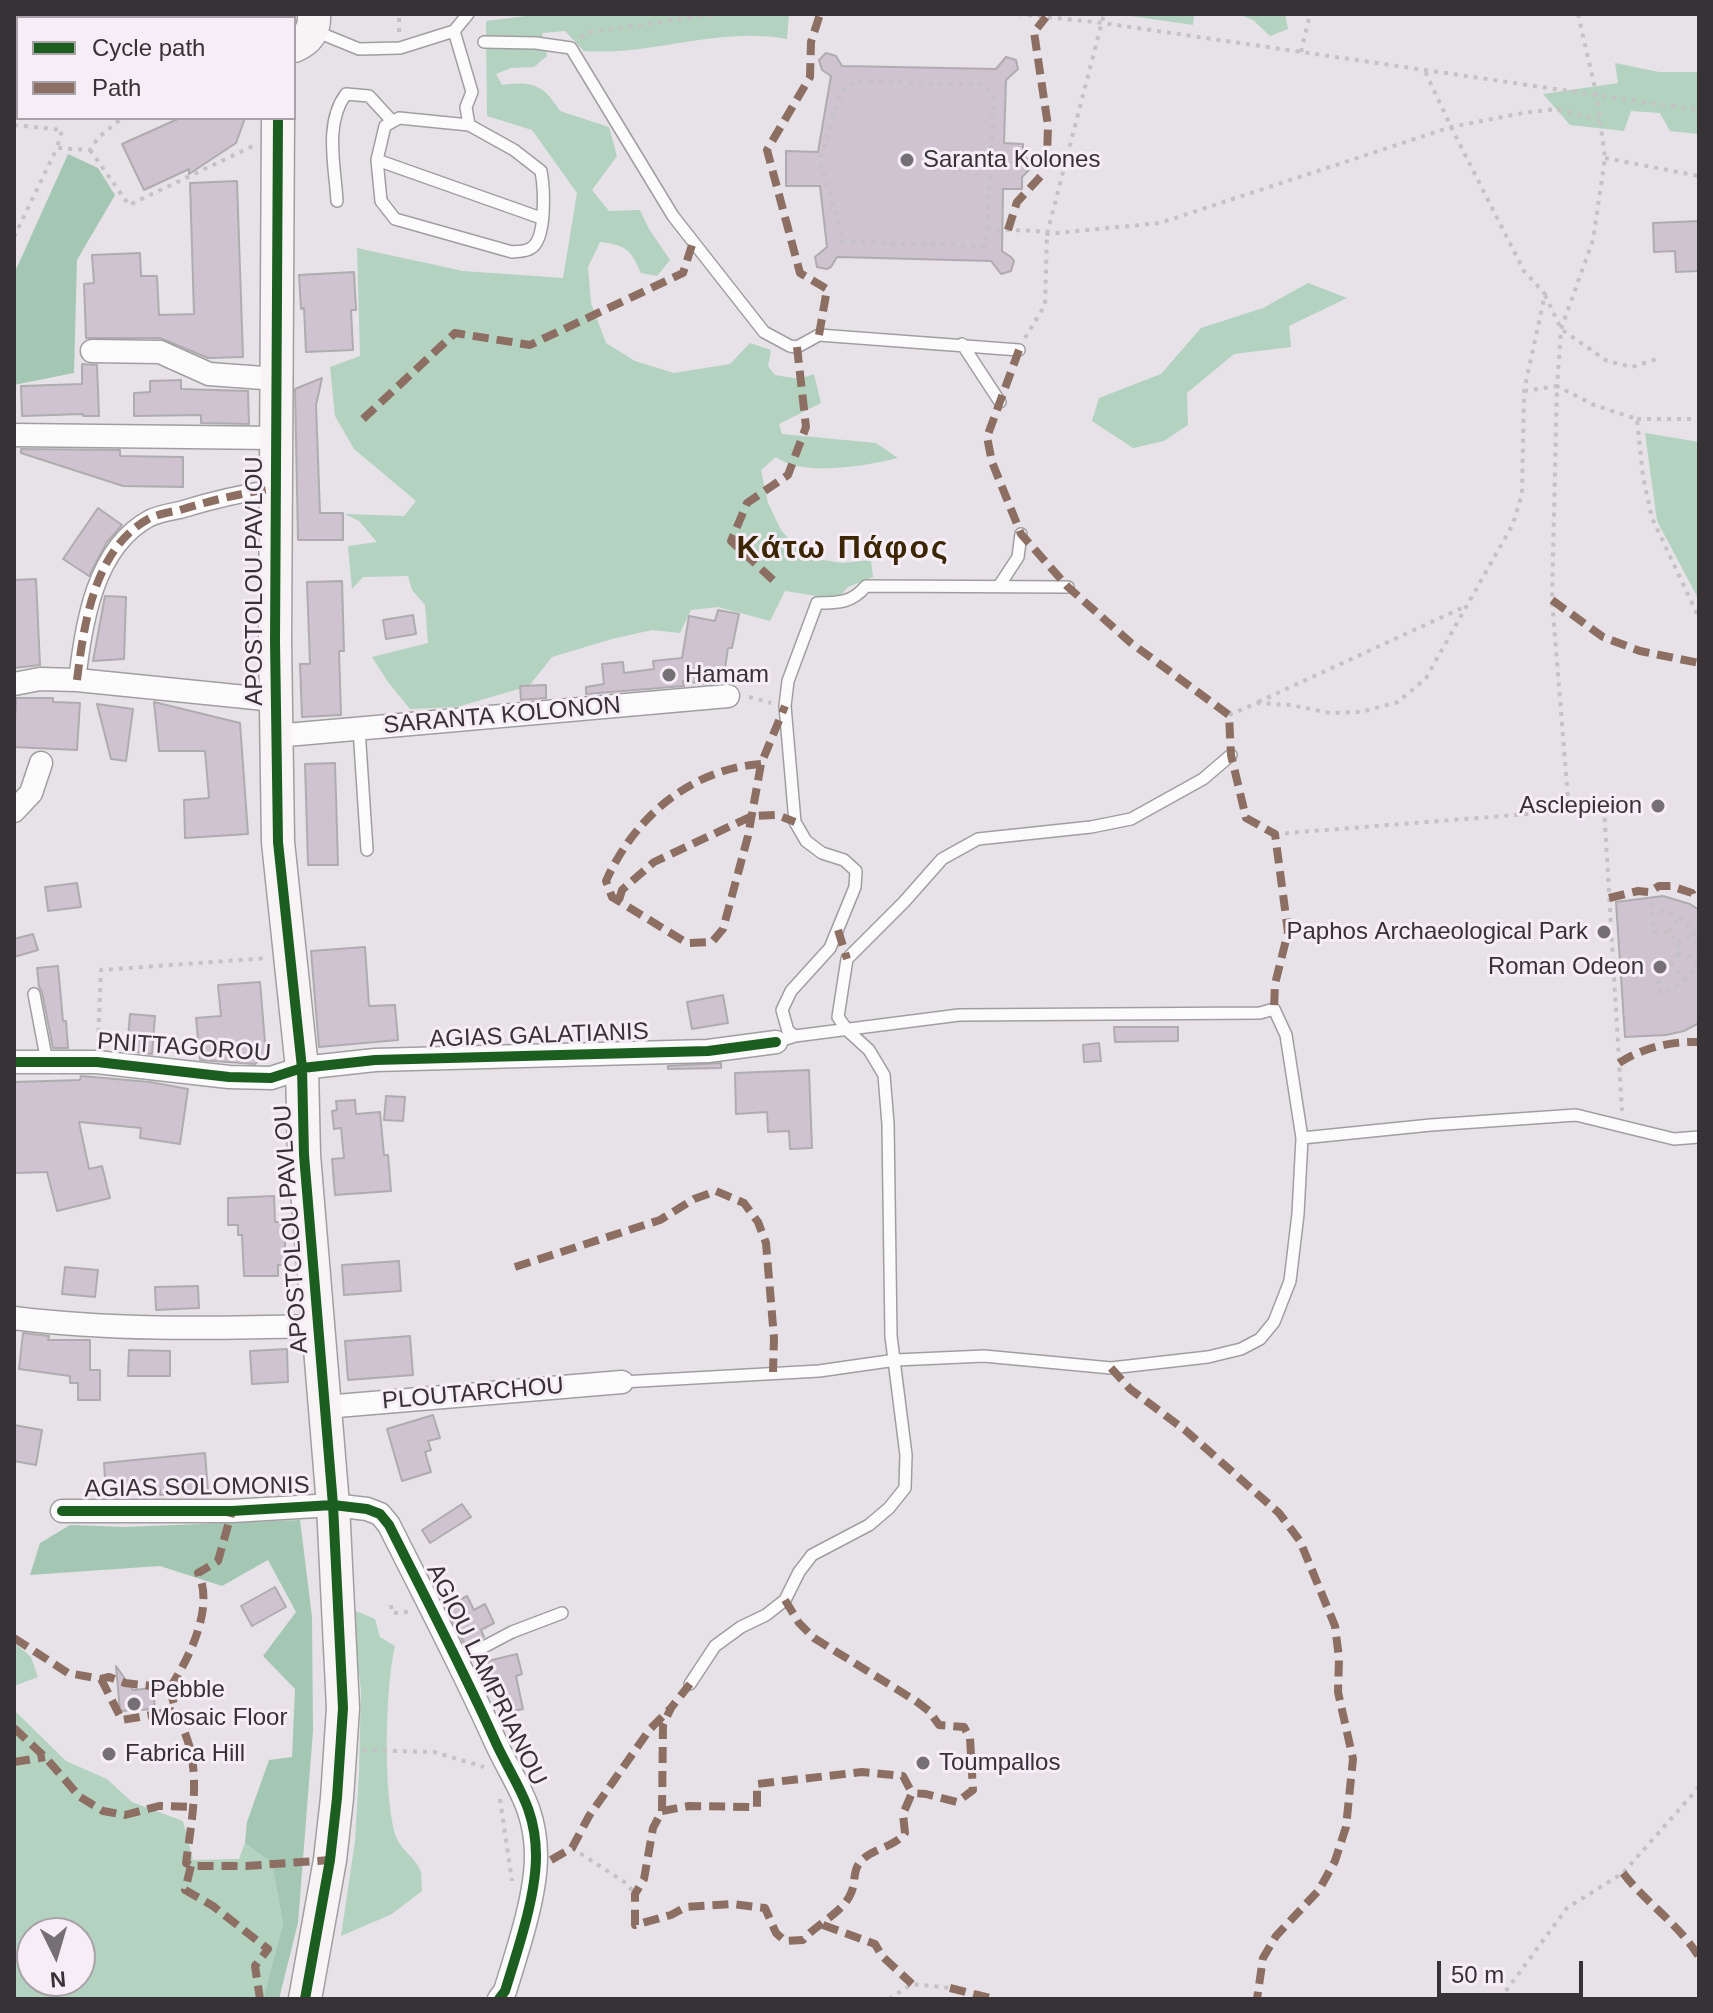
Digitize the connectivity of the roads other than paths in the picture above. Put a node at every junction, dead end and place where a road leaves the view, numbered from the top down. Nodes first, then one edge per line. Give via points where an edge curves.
1 (189, 14) edge
2 (468, 14) edge
3 (202, 16) edge
4 (258, 16) edge
5 (307, 30) edge
6 (454, 31) junction
7 (484, 42) dead end
8 (392, 121) junction
9 (469, 125) junction
10 (278, 127) edge
11 (377, 160) junction
12 (337, 201) dead end
13 (541, 218) junction
14 (962, 344) junction
15 (1019, 350) road end
16 (92, 351) dead end
17 (277, 379) junction
18 (1000, 402) dead end
19 (14, 435) edge
20 (275, 438) junction
21 (276, 488) junction
22 (1021, 534) dead end
23 (999, 586) junction
24 (1068, 587) dead end
25 (77, 680) junction
26 (14, 684) edge
27 (728, 696) road end
28 (275, 700) junction
29 (359, 729) junction
30 (275, 736) junction
31 (1231, 755) dead end
32 (30, 775) edge
33 (14, 811) edge
34 (367, 850) dead end
35 (34, 994) dead end
36 (847, 1030) junction
37 (786, 1039) junction
38 (14, 1062) edge
39 (47, 1062) junction
40 (302, 1068) junction
41 (1699, 1137) edge
42 (1302, 1138) junction
43 (14, 1318) edge
44 (318, 1326) junction
45 (896, 1360) junction
46 (622, 1382) joint
47 (325, 1407) junction
48 (333, 1505) junction
49 (62, 1511) dead end
50 (562, 1613) dead end
51 (459, 1660) junction
52 (690, 1684) dead end
53 (305, 1999) edge
54 (499, 1999) edge

1 - 3 main road
2 - 6 lane
3 - 4 main road
5 - 6 lane via 359,49 400,48
6 - 9 lane via 472,92 466,107
7 - 14 lane via 571,48 673,216 764,332 797,347 819,335
8 - 9 lane
8 - 11 lane via 385,126
8 - 12 lane via 369,96 346,94 335,108
9 - 13 lane via 541,171
10 - 17 main road, APOSTOLOU PAVLOU
11 - 13 lane
11 - 13 lane via 381,201 395,219 512,252 537,243
14 - 15 lane
14 - 18 lane
16 - 17 street via 160,352 209,374
17 - 20 main road, APOSTOLOU PAVLOU
19 - 20 street
20 - 21 main road, APOSTOLOU PAVLOU
21 - 25 street via 151,517 130,533 104,568 93,598
21 - 28 main road, APOSTOLOU PAVLOU via 271,534
22 - 23 lane via 1018,557
23 - 24 lane
23 - 37 lane via 866,586 856,597 817,603 788,681 785,706 795,822 806,841 856,871 855,887 830,948 791,991 782,1010
25 - 26 street
25 - 28 street
27 - 29 street, SARANTA KOLONON
28 - 30 main road, APOSTOLOU PAVLOU
29 - 30 street, SARANTA KOLONON
29 - 34 lane
30 - 40 main road, APOSTOLOU PAVLOU via 278,842
31 - 36 lane via 1203,779 1131,819 978,839 942,859 847,959 838,1017
32 - 33 street via 31,793
35 - 39 lane
36 - 37 lane
36 - 42 lane via 959,1015 1274,1009 1286,1035
36 - 45 lane via 869,1050 884,1075
37 - 40 street, AGIAS GALATIANIS via 708,1051 375,1060
38 - 39 street, PNITTAGOROU
39 - 40 street, PNITTAGOROU via 271,1078
40 - 44 main road, APOSTOLOU PAVLOU
41 - 42 lane via 1674,1139 1576,1115
42 - 45 lane via 1290,1281 1274,1322 1260,1339 1208,1357 1111,1368 984,1356
43 - 44 street via 149,1329
44 - 47 main road, APOSTOLOU PAVLOU
45 - 46 lane via 819,1371
45 - 52 lane via 905,1488 869,1525 812,1555 785,1600 715,1646
46 - 47 street, PLOUTARCHOU
47 - 48 main road, APOSTOLOU PAVLOU
48 - 49 street, AGIAS SOLOMONIS
48 - 51 street, AGIOU LAMPRIANOU via 367,1509 389,1525
48 - 53 main road, APOSTOLOU PAVLOU via 343,1708 330,1860
50 - 51 lane
51 - 54 street, AGIOU LAMPRIANOU via 522,1789 534,1826 536,1857 522,1934

